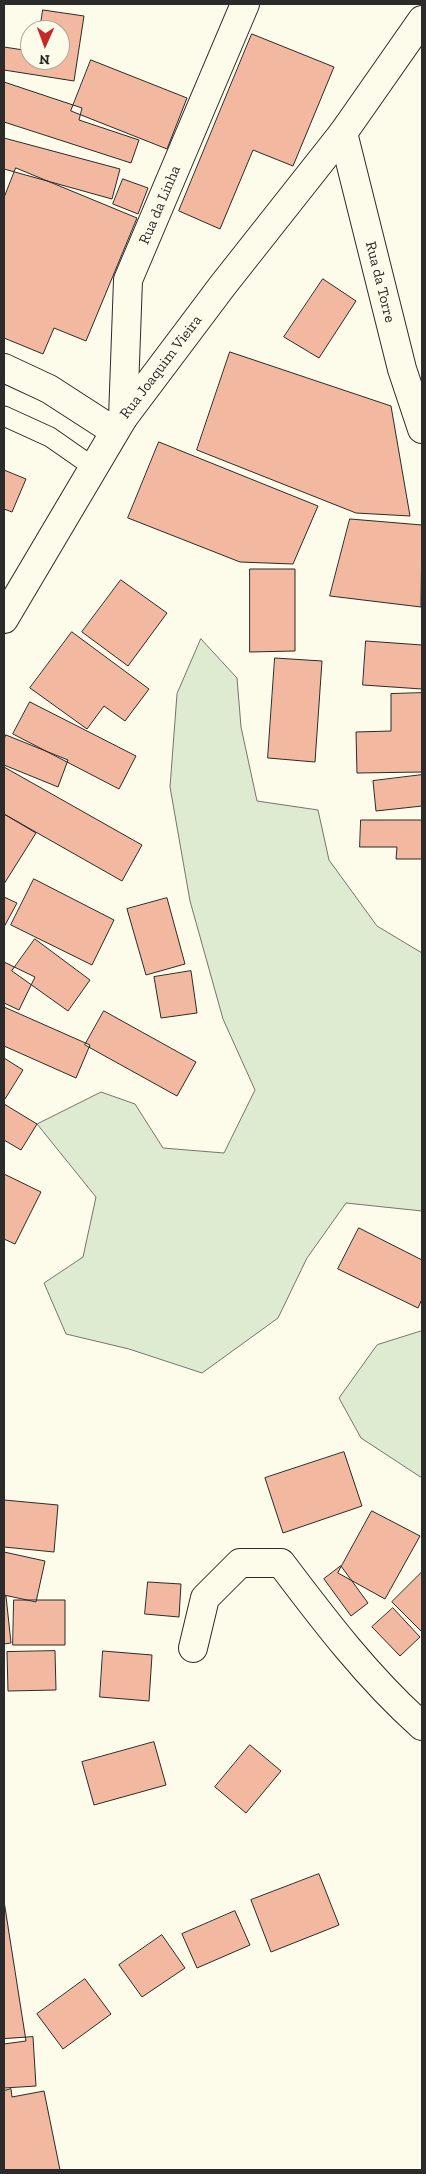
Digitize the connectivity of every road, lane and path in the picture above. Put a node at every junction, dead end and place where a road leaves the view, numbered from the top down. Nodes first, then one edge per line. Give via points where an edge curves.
1 (245, 4) edge
2 (422, 20) edge
3 (343, 133) junction
4 (4, 368) edge
5 (4, 416) edge
6 (118, 424) junction
7 (422, 429) edge
8 (93, 466) junction
9 (4, 619) edge
10 (193, 1648) dead end
11 (422, 1726) edge

1 - 6 street, Rua da Linha via 128,280
2 - 3 street, Rua Joaquim Vieira
3 - 6 street, Rua Joaquim Vieira
3 - 7 street, Rua da Torre via 402,369
4 - 6 street
5 - 8 lane via 50,437
6 - 8 street, Rua Joaquim Vieira
8 - 9 street, Rua Joaquim Vieira
10 - 11 street via 205,1598 240,1563 281,1563 335,1634

